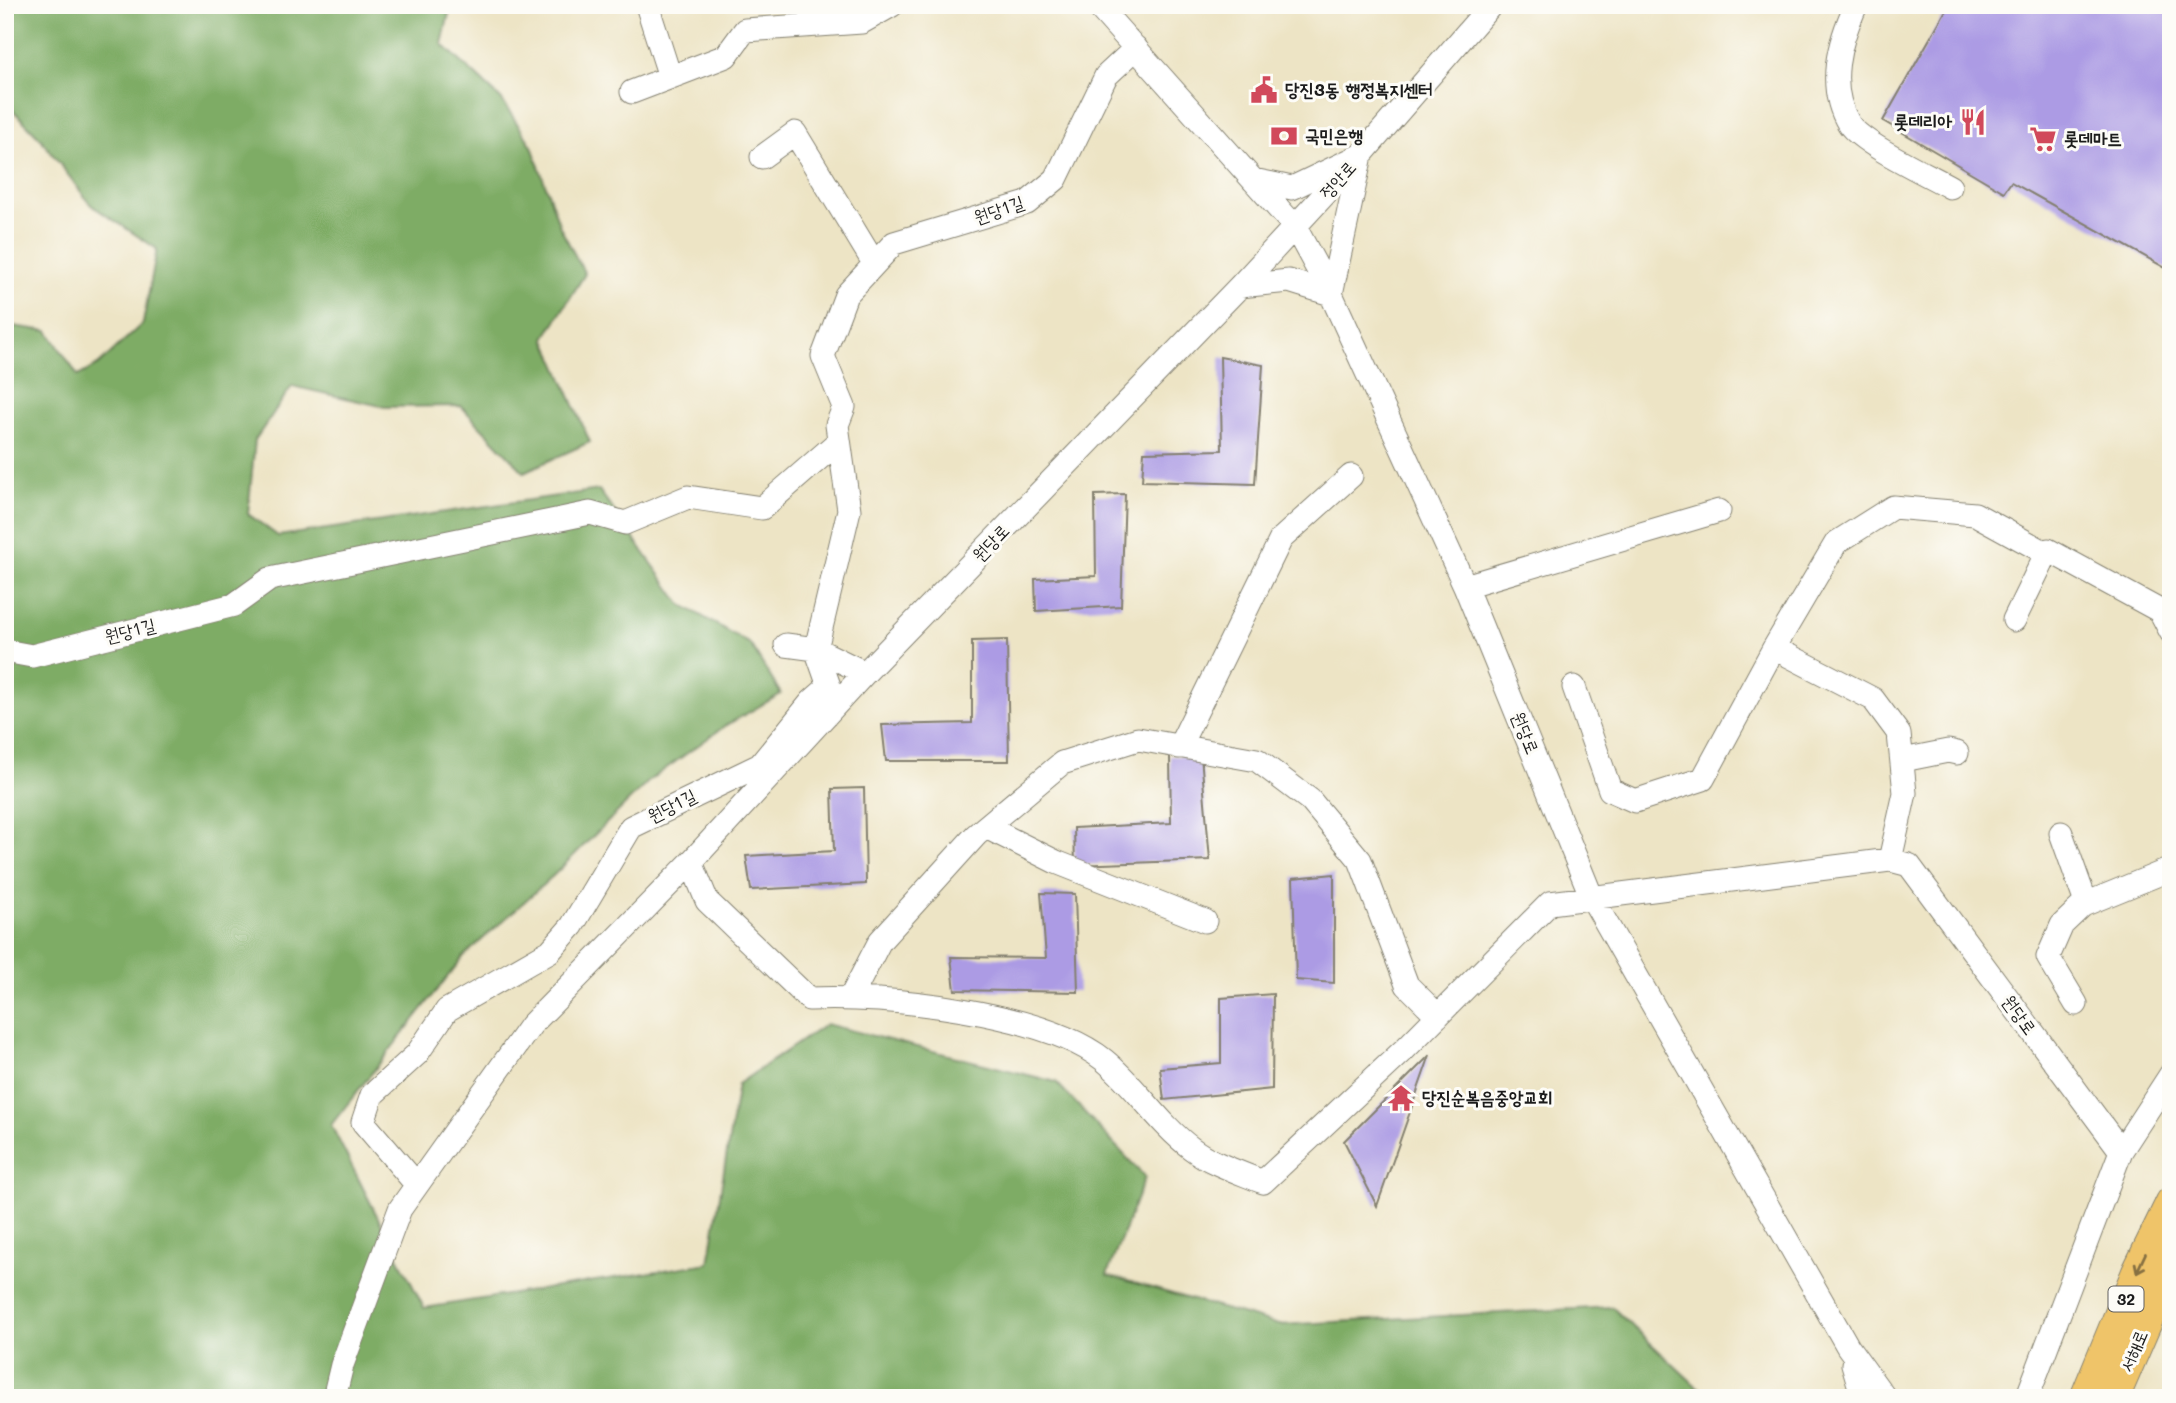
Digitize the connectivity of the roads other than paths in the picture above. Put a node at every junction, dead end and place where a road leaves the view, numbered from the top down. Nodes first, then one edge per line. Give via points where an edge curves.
1 (647, 5) edge
2 (892, 5) edge
3 (1097, 5) edge
4 (1491, 5) edge
5 (1856, 5) edge
6 (1136, 48) junction
7 (670, 77) junction
8 (632, 92) dead end
9 (1361, 155) junction
10 (762, 158) dead end
11 (1253, 180) junction
12 (1950, 187) dead end
13 (1295, 227) junction
14 (874, 262) junction
15 (1240, 286) junction
16 (1331, 294) junction
17 (839, 441) junction
18 (1351, 476) dead end
19 (1719, 511) dead end
20 (2046, 553) junction
21 (1465, 586) junction
22 (2014, 620) dead end
23 (2171, 632) edge
24 (786, 645) dead end
25 (817, 649) junction
26 (1774, 649) junction
27 (5, 651) edge
28 (865, 673) junction
29 (1574, 688) dead end
30 (1179, 747) junction
31 (1957, 753) dead end
32 (1903, 760) junction
33 (986, 827) junction
34 (2061, 834) dead end
35 (1889, 860) junction
36 (691, 862) junction
37 (2171, 869) edge
38 (1592, 898) junction
39 (2083, 905) junction
40 (1205, 921) dead end
41 (851, 997) junction
42 (2076, 1004) dead end
43 (1438, 1016) junction
44 (2171, 1074) edge
45 (2120, 1151) junction
46 (417, 1185) junction
47 (2171, 1202) edge
48 (2171, 1266) edge
49 (1848, 1347) junction
50 (334, 1398) edge
51 (1863, 1398) edge
52 (1885, 1398) edge
53 (2027, 1398) edge
54 (2085, 1398) edge
55 (2114, 1398) edge

1 - 7 street
2 - 7 street via 862,22 745,30 726,56
3 - 6 street, 원당로
4 - 9 street, 정안로
5 - 12 street via 1841,38 1835,88 1850,125 1867,141
6 - 11 street, 원당로
6 - 14 street, 원당1길 via 1106,76 1056,179 1027,203 894,243
7 - 8 street
9 - 11 street via 1292,188
9 - 13 street, 정안로
9 - 16 street
10 - 14 street via 795,133
11 - 13 street, 원당로
13 - 15 street, 원당로
13 - 16 street, 원당로
14 - 17 street, 원당1길 via 846,295 823,356 844,407 836,425
15 - 16 street via 1289,281
15 - 28 street, 원당로
16 - 21 street, 원당로
17 - 25 street, 원당1길 via 849,510
17 - 27 street, 원당1길 via 762,508 688,497 625,523 590,513 270,579 234,605 32,656
18 - 30 street via 1281,539
19 - 21 street
20 - 22 street
20 - 23 street via 2048,550 2160,611
20 - 26 street via 1975,514 1893,507 1836,543
21 - 38 street, 원당로
24 - 25 street
25 - 28 street
25 - 46 street, 원당1길 via 830,687 812,701 760,765 631,827 572,926 550,951 447,1010 418,1054 372,1095 363,1122
26 - 29 street via 1703,779 1635,801 1610,790
26 - 32 street via 1873,699 1899,734
28 - 36 street, 원당로
30 - 33 street via 1138,739 1062,763
30 - 43 street via 1257,760 1310,800 1360,860 1407,985
31 - 32 street
32 - 35 street via 1905,793
33 - 40 street via 1056,862
33 - 41 street via 880,941
34 - 39 street
35 - 38 street
35 - 45 street, 원당로 via 1909,865
36 - 41 street via 708,901 809,999
36 - 46 street, 원당로 via 531,1025
37 - 39 street
38 - 43 street via 1550,903
38 - 49 street, 원당로
39 - 42 street via 2062,925 2048,957
41 - 43 street via 995,1016 1064,1038 1103,1059 1189,1147 1263,1182
44 - 45 street
45 - 53 street
46 - 50 street, 원당로 via 400,1209
47 -> 54 main road, 서해로 / 32
48 - 55 main road, 서해로 / 32
49 - 51 street
49 - 52 street, 원당로

